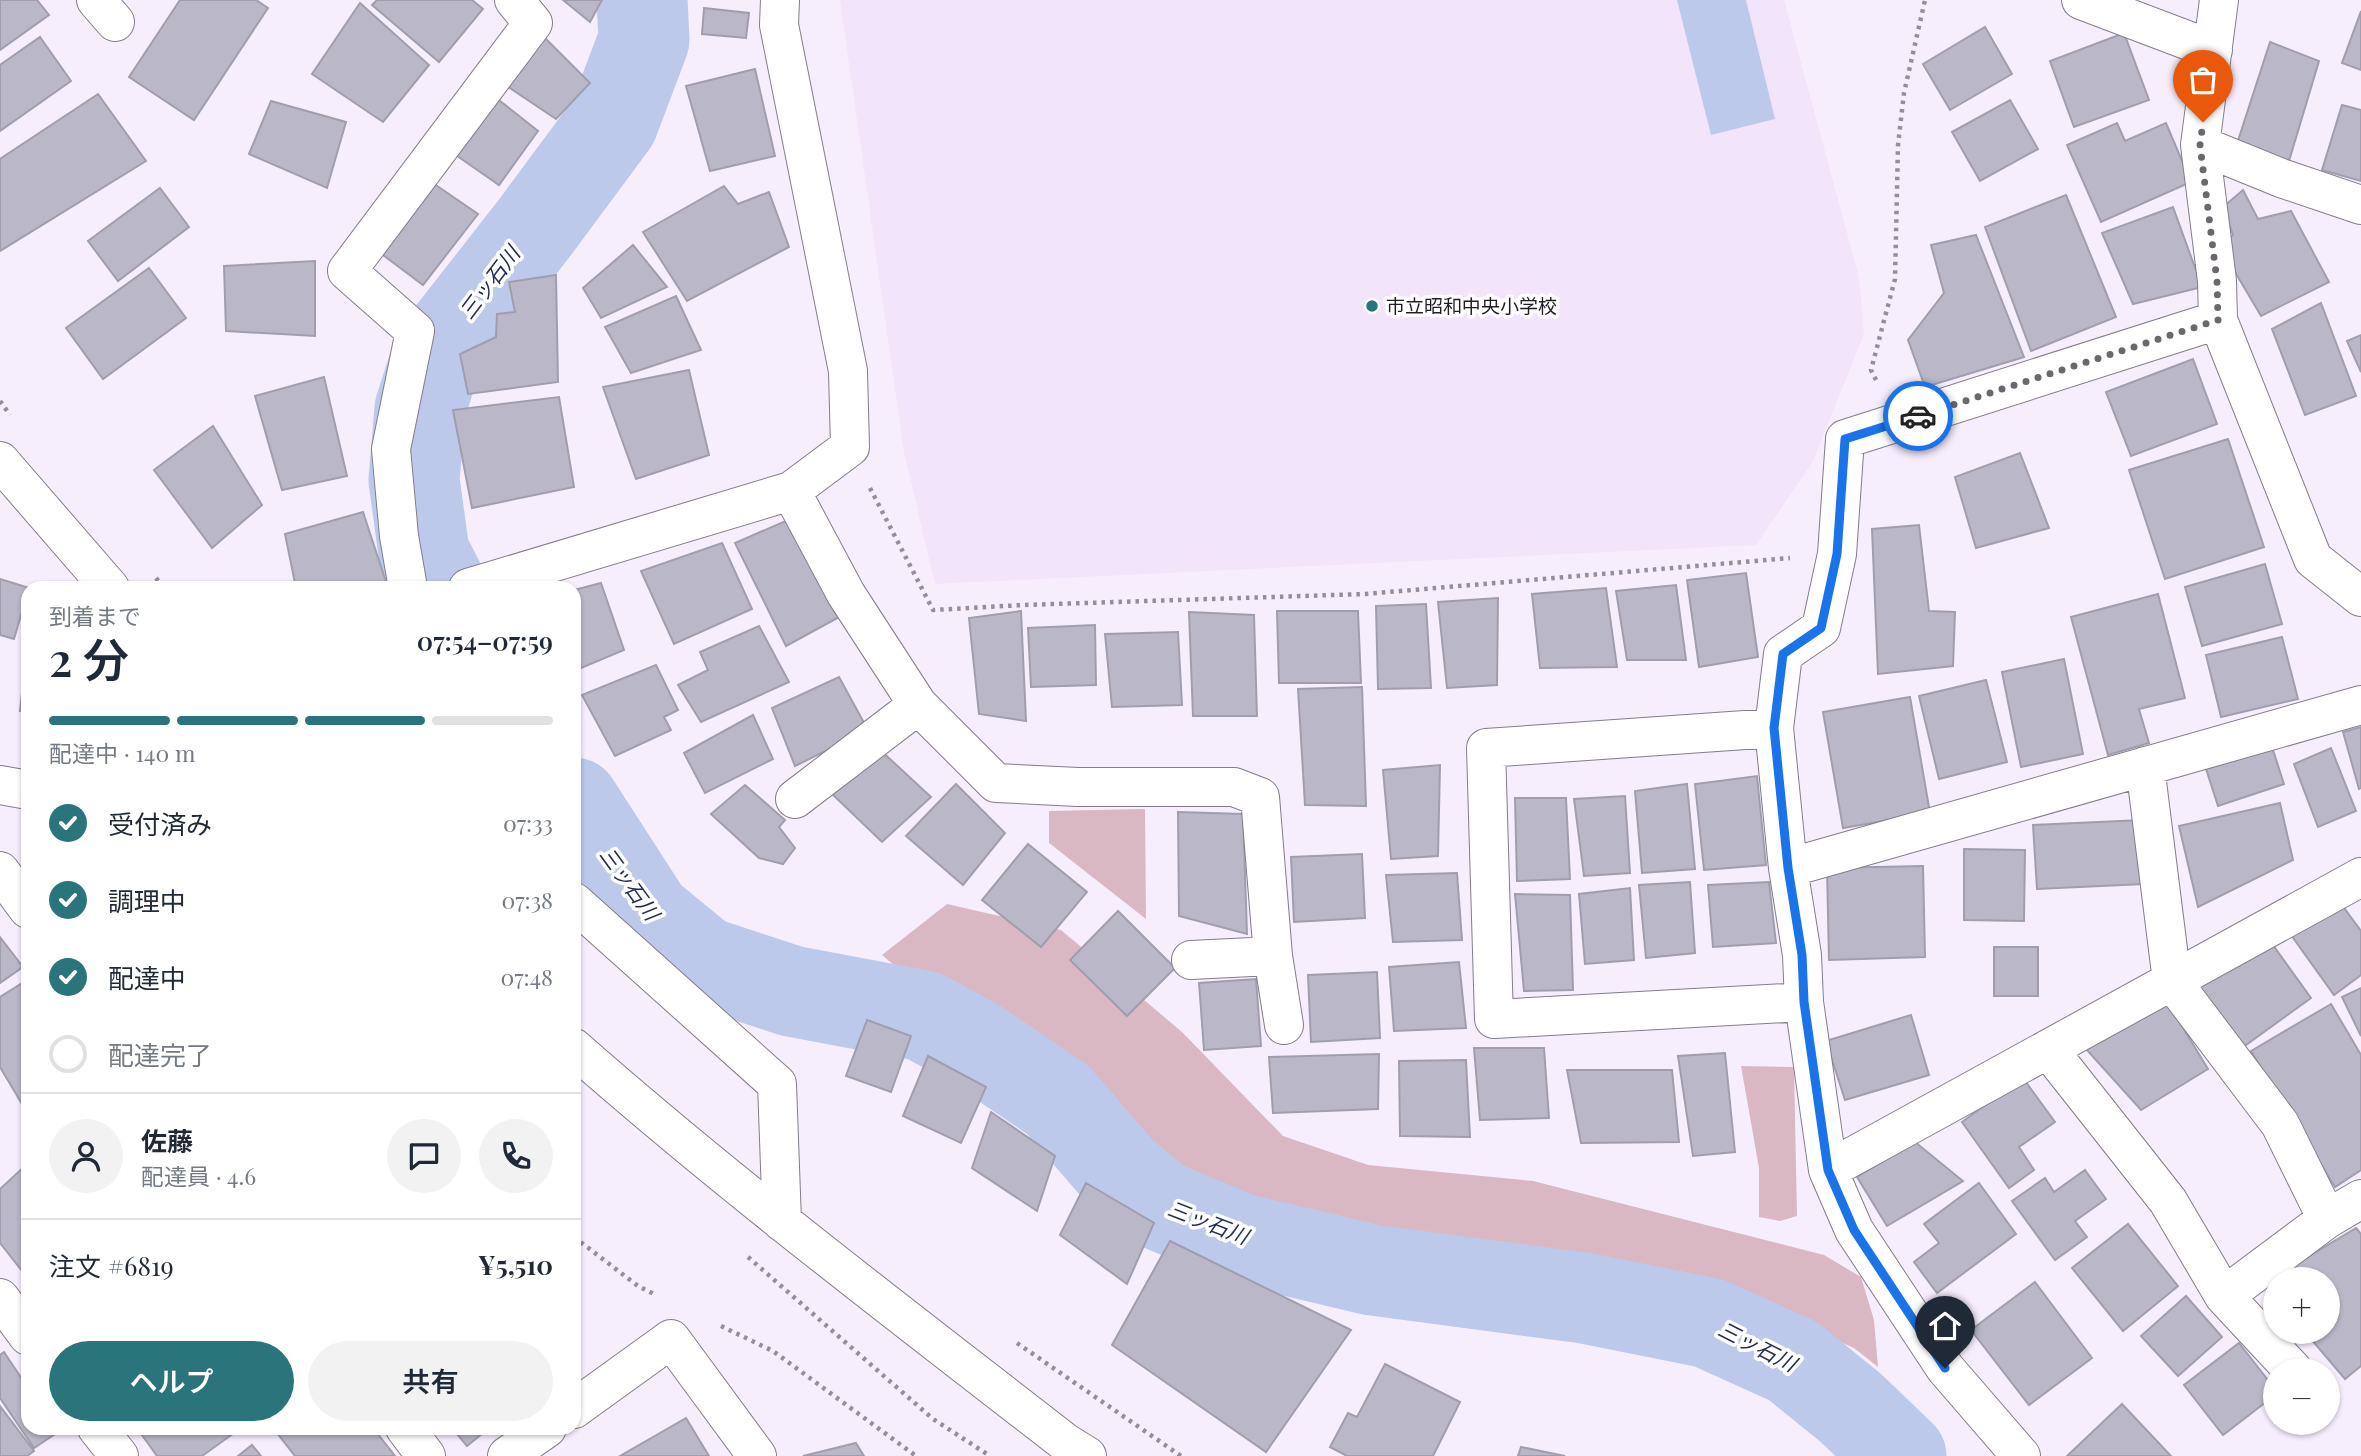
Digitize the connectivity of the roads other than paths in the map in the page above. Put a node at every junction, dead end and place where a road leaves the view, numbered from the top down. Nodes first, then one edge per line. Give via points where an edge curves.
1 (514, 0) edge
2 (780, 0) edge
3 (2081, 0) edge
4 (2219, 0) edge
5 (2213, 50) junction
6 (2200, 145) junction
7 (2361, 205) edge
8 (2218, 320) junction
9 (0, 461) edge
10 (791, 491) junction
11 (104, 581) edge
12 (407, 581) edge
13 (490, 581) edge
14 (2361, 597) edge
15 (918, 705) junction
16 (2361, 705) edge
17 (1774, 728) junction
18 (2145, 766) junction
19 (0, 785) edge
20 (21, 789) edge
21 (795, 799) dead end
22 (1788, 868) junction
23 (0, 871) edge
24 (2361, 877) edge
25 (21, 900) edge
26 (581, 908) edge
27 (1273, 956) junction
28 (1191, 960) dead end
29 (2172, 981) junction
30 (1804, 1002) junction
31 (1283, 1025) dead end
32 (2049, 1049) junction
33 (581, 1054) edge
34 (1828, 1170) junction
35 (2361, 1199) edge
36 (2327, 1220) junction
37 (782, 1222) junction
38 (2224, 1296) junction
39 (0, 1298) edge
40 (21, 1326) edge
41 (2281, 1358) edge
42 (581, 1404) edge
43 (102, 1435) edge
44 (410, 1435) edge
45 (537, 1435) edge
46 (118, 1456) edge
47 (426, 1456) edge
48 (507, 1456) edge
49 (757, 1456) edge
50 (1087, 1456) edge
51 (2021, 1456) edge

1 - 12 street via 533,23 347,271 415,331 391,449
2 - 10 street via 779,25 848,370 850,447
3 - 5 street
4 - 5 street
5 - 6 street
6 - 7 street
6 - 8 street
8 - 14 street via 2313,559
8 - 17 street via 1845,439 1837,554 1821,628 1783,654
9 - 11 street
10 - 13 street
10 - 15 street via 846,594
15 - 21 street
15 - 27 street via 996,783 1234,787 1260,797
16 - 18 street
17 - 22 street
17 - 30 street via 1486,748 1494,1019
18 - 22 street
18 - 29 street
19 - 20 street
22 - 30 street via 1802,955
23 - 25 street
24 - 29 street
26 - 37 street via 777,1084
27 - 28 street
27 - 31 street
29 - 32 street
29 - 36 street via 2280,1124
30 - 34 street
32 - 34 street
32 - 38 street via 2168,1202
33 - 37 street
34 - 51 street via 1854,1230 1945,1368
35 - 36 street
36 - 38 street
37 - 50 street
38 - 41 street
39 - 40 street
42 - 49 street via 671,1339
43 - 46 street
44 - 47 street
45 - 48 street

